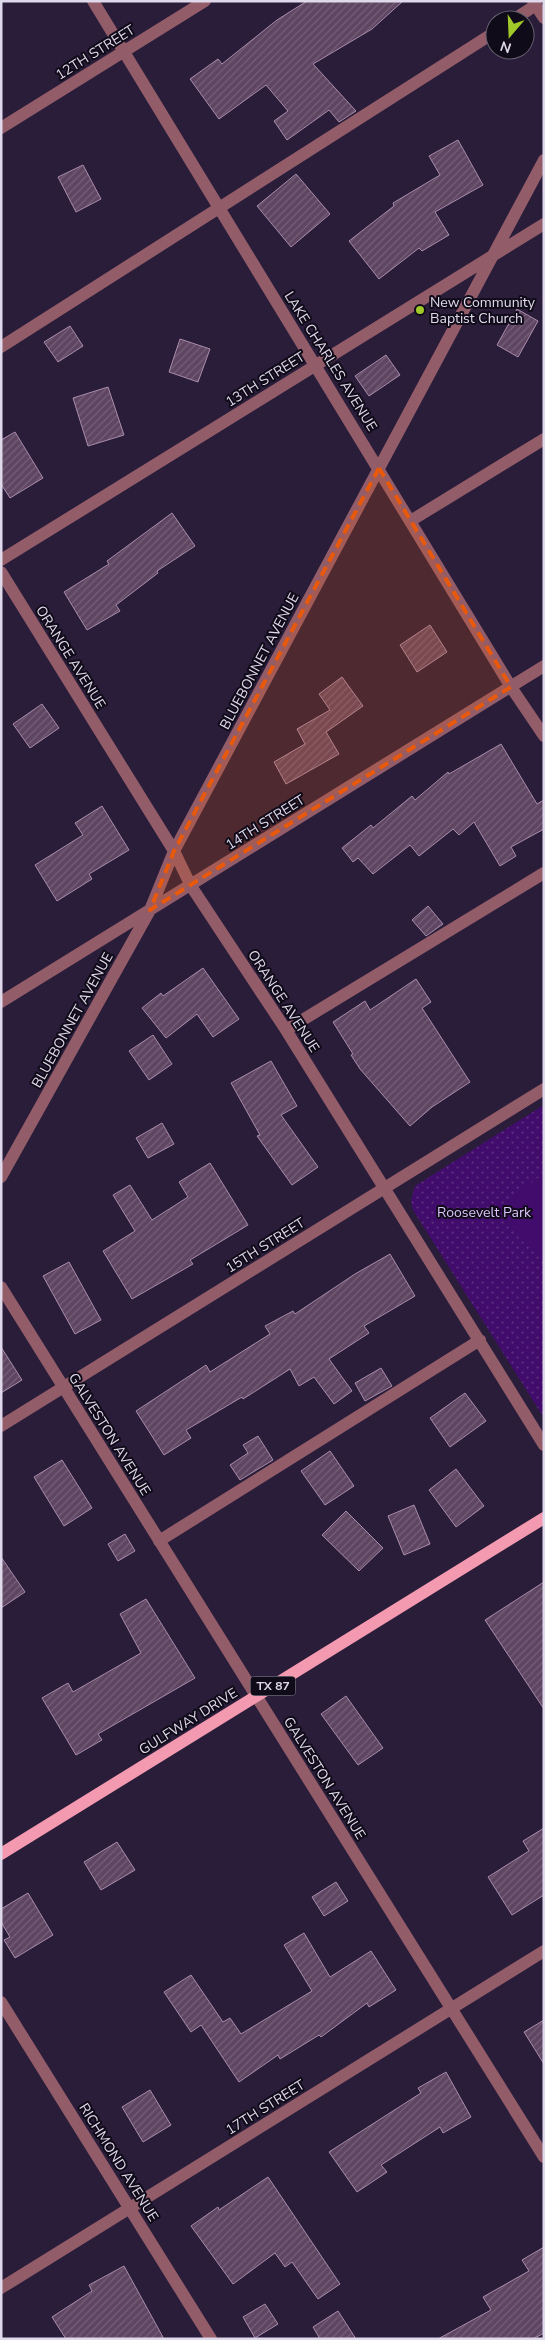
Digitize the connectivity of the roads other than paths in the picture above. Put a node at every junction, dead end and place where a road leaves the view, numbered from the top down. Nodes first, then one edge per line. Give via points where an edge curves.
1 (93, 1) edge
2 (205, 1) edge
3 (535, 3) edge
4 (544, 18) edge
5 (485, 38) edge
6 (124, 51) junction
7 (1, 128) edge
8 (544, 160) edge
9 (219, 209) junction
10 (544, 224) edge
11 (493, 256) junction
12 (1, 347) edge
13 (316, 365) junction
14 (544, 439) edge
15 (379, 468) junction
16 (412, 520) junction
17 (1, 560) edge
18 (1, 572) edge
19 (544, 666) edge
20 (511, 686) junction
21 (544, 736) edge
22 (174, 851) junction
23 (544, 873) edge
24 (191, 886) junction
25 (150, 910) junction
26 (1, 1002) edge
27 (286, 1030) junction
28 (544, 1089) edge
29 (1, 1177) edge
30 (384, 1188) junction
31 (1, 1287) edge
32 (480, 1340) junction
33 (63, 1388) junction
34 (1, 1426) edge
35 (544, 1445) edge
36 (544, 1518) edge
37 (158, 1540) junction
38 (256, 1696) junction
39 (1, 1854) edge
40 (544, 1952) edge
41 (1, 2002) edge
42 (451, 2009) junction
43 (544, 2157) edge
44 (130, 2208) junction
45 (1, 2288) edge
46 (212, 2339) edge

1 - 6 street, LAKE CHARLES AVENUE
2 - 6 street, 12TH STREET
3 - 4 street
5 - 9 street
6 - 7 street, 12TH STREET
6 - 9 street, LAKE CHARLES AVENUE
8 - 11 street, BLUEBONNET AVENUE
9 - 12 street
9 - 13 street, LAKE CHARLES AVENUE
10 - 11 street, 13TH STREET
11 - 13 street, 13TH STREET
11 - 15 street, BLUEBONNET AVENUE
13 - 15 street, LAKE CHARLES AVENUE
13 - 17 street, 13TH STREET
14 - 16 street
15 - 16 street, LAKE CHARLES AVENUE
15 - 22 street, BLUEBONNET AVENUE
16 - 20 street, LAKE CHARLES AVENUE
18 - 22 street, ORANGE AVENUE
19 - 20 street, 14TH STREET
20 - 21 street, LAKE CHARLES AVENUE
20 - 24 street, 14TH STREET
22 - 24 street, ORANGE AVENUE
22 - 25 street, BLUEBONNET AVENUE
23 - 27 street
24 - 25 street, 14TH STREET
24 - 27 street, ORANGE AVENUE
25 - 26 street, 14TH STREET
25 - 29 street, BLUEBONNET AVENUE
27 - 30 street, ORANGE AVENUE
28 - 30 street, 15TH STREET
30 - 32 street, ORANGE AVENUE
30 - 33 street, 15TH STREET
31 - 33 street, GALVESTON AVENUE
32 - 35 street, ORANGE AVENUE
32 - 37 street
33 - 34 street, 15TH STREET
33 - 37 street, GALVESTON AVENUE
36 - 38 main road, GULFWAY DRIVE / TX 87
37 - 38 street, GALVESTON AVENUE
38 - 39 main road, GULFWAY DRIVE / TX 87
38 - 42 street, GALVESTON AVENUE
40 - 42 street, 17TH STREET
41 - 44 street, RICHMOND AVENUE
42 - 43 street, GALVESTON AVENUE
42 - 44 street, 17TH STREET
44 - 45 street, 17TH STREET
44 - 46 street, RICHMOND AVENUE

